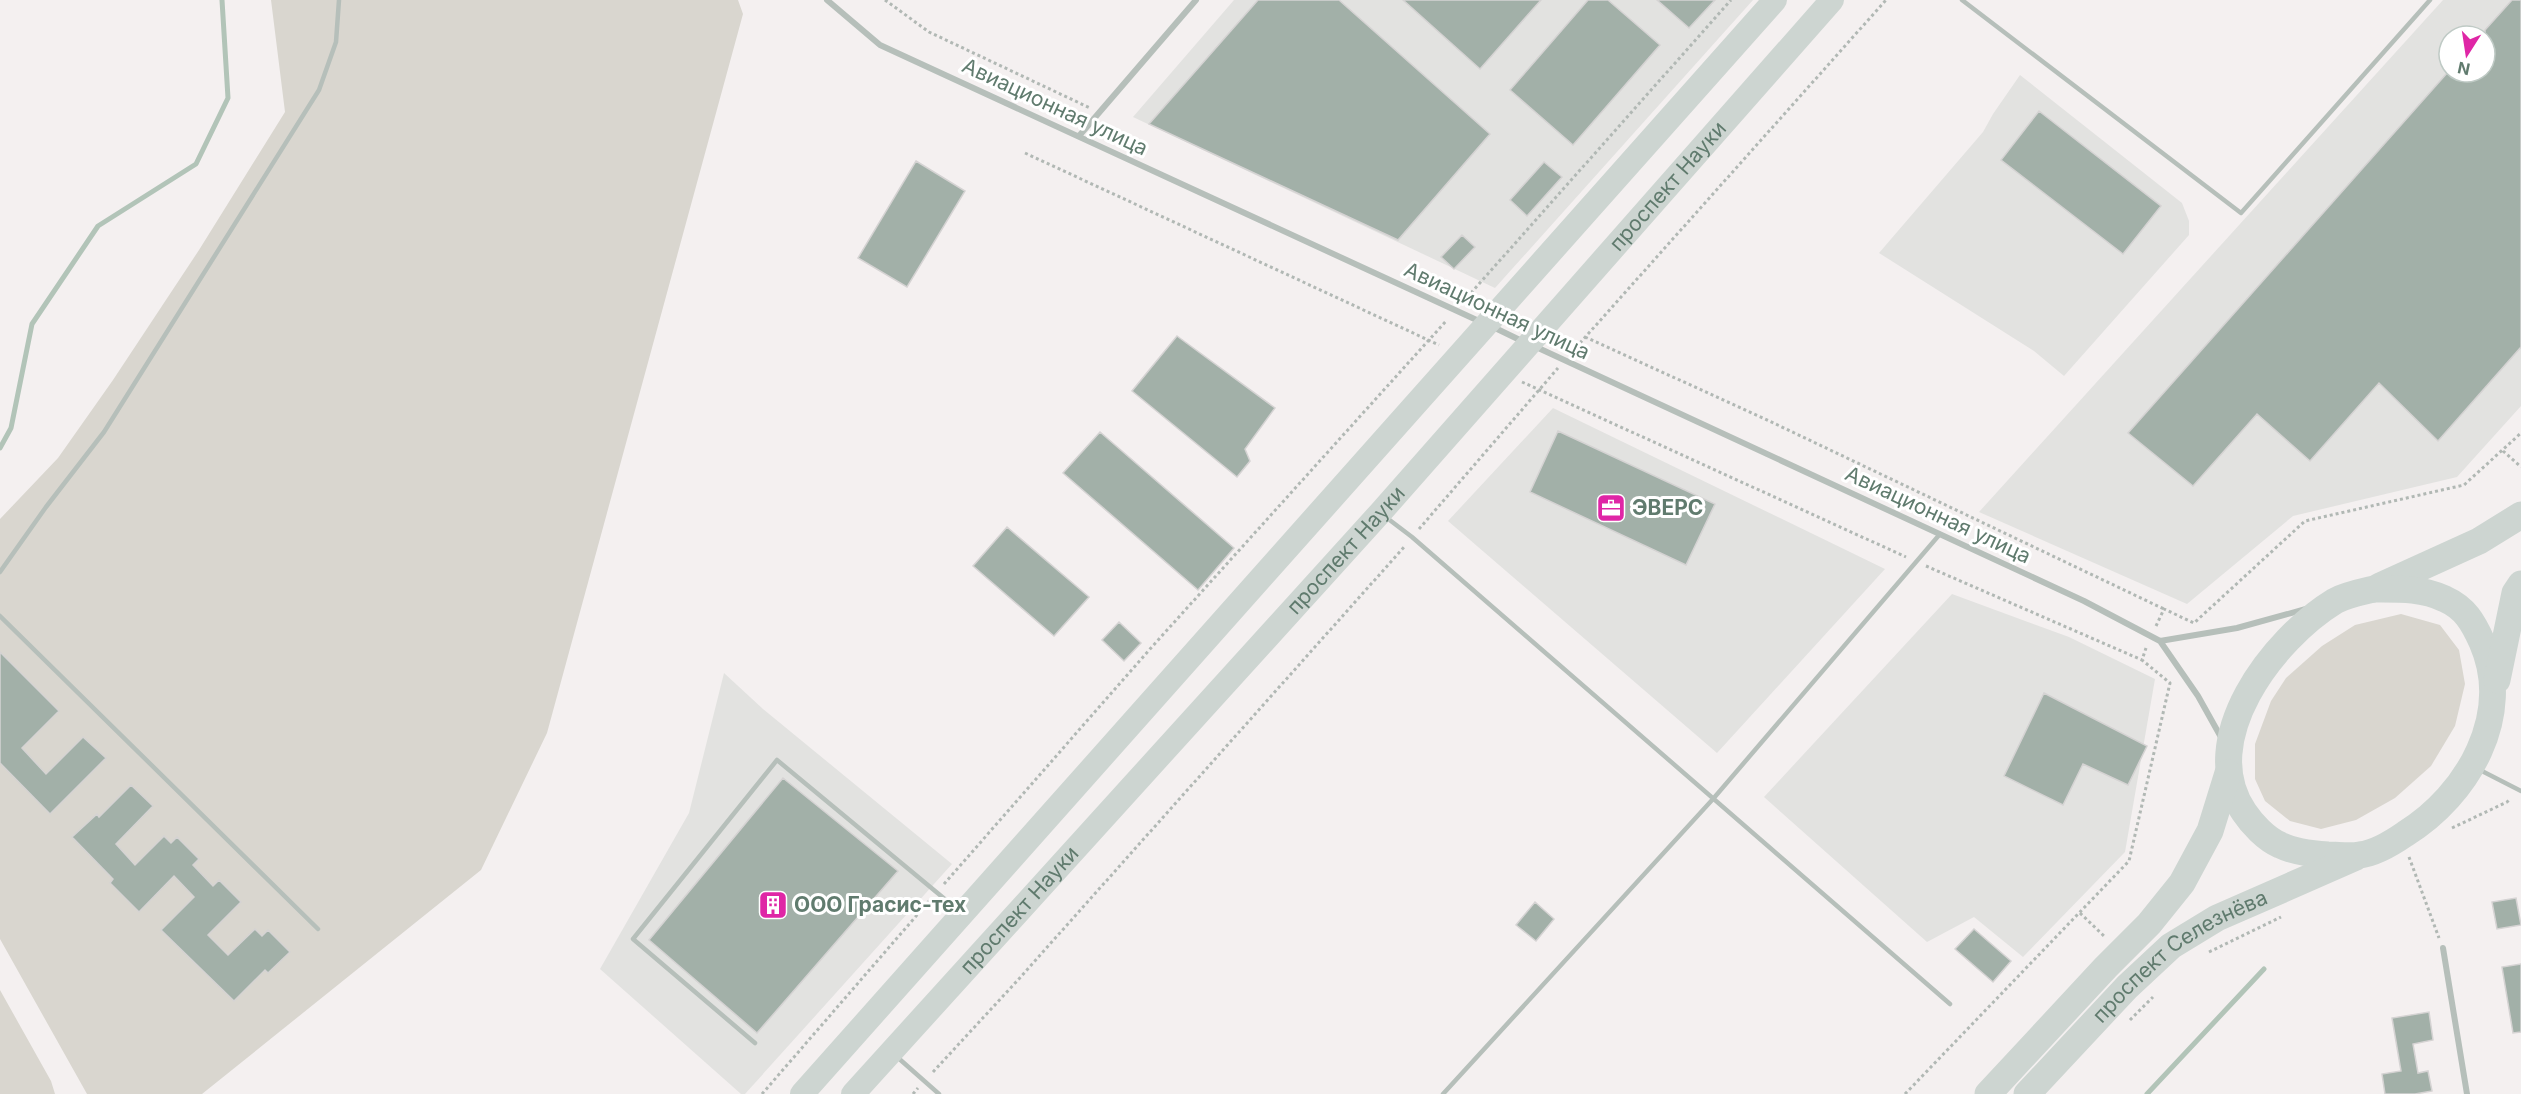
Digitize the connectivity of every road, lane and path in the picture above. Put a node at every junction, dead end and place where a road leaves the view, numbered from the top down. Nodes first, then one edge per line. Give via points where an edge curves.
1 (339, 0) edge
2 (826, 0) edge
3 (885, 0) edge
4 (1196, 0) edge
5 (1731, 0) edge
6 (1832, 0) edge
7 (1886, 0) edge
8 (1962, 0) edge
9 (2430, 0) edge
10 (1773, 1) edge
11 (1099, 112) junction
12 (1079, 136) junction
13 (1025, 153) dead end
14 (1456, 310) junction
15 (1485, 324) junction
16 (1585, 337) junction
17 (1429, 340) junction
18 (1528, 344) junction
19 (1459, 354) junction
20 (1565, 360) junction
21 (1503, 372) junction
22 (1539, 390) junction
23 (2521, 433) edge
24 (2504, 451) junction
25 (2521, 467) edge
26 (1380, 513) junction
27 (2521, 515) edge
28 (1940, 534) junction
29 (1413, 537) junction
30 (1916, 562) junction
31 (0, 572) edge
32 (2521, 584) edge
33 (2374, 589) junction
34 (2336, 600) junction
35 (2164, 609) junction
36 (0, 616) edge
37 (2151, 636) junction
38 (2160, 641) junction
39 (2142, 660) junction
40 (2493, 696) junction
41 (2228, 761) junction
42 (2473, 766) junction
43 (2519, 790) edge
44 (1713, 799) junction
45 (2449, 830) dead end
46 (2416, 852) dead end
47 (2360, 855) junction
48 (937, 892) junction
49 (962, 914) junction
50 (2283, 916) dead end
51 (318, 930) dead end
52 (2443, 948) joint
53 (2202, 956) dead end
54 (2160, 989) dead end
55 (1950, 1004) dead end
56 (2129, 1021) dead end
57 (755, 1043) dead end
58 (891, 1051) junction
59 (924, 1081) junction
60 (762, 1094) edge
61 (802, 1094) edge
62 (853, 1094) edge
63 (913, 1094) edge
64 (939, 1094) edge
65 (1443, 1094) edge
66 (1905, 1094) edge
67 (1988, 1094) edge
68 (2027, 1094) edge
69 (2467, 1094) edge

1 - 31 lane via 336,42 319,90 104,432
2 - 12 street, Авиационная улица via 880,45
3 - 11 path via 929,32
4 - 11 street
5 - 14 path
6 - 18 street, проспект Науки
7 - 16 path
8 - 9 lane via 2241,213
10 - 15 street, проспект Науки
11 - 12 street
12 - 14 street, Авиационная улица
13 - 17 path
14 - 15 street, Авиационная улица
14 - 17 path
15 - 18 street, Авиационная улица
15 - 19 street, проспект Науки
16 - 20 path
16 - 35 path
17 - 19 path
17 - 48 path
18 - 20 street, Авиационная улица
18 - 21 street, проспект Науки
19 - 49 street, проспект Науки
20 - 22 path
20 - 28 street, Авиационная улица
21 - 22 path
21 - 26 street, проспект Науки
22 - 29 path
22 - 30 path
23 - 24 path
24 - 25 path
24 - 35 path via 2464,485 2305,521 2194,623
26 - 29 lane
26 - 58 street, проспект Науки
27 - 33 main road via 2479,541
28 - 30 lane
28 - 37 street, Авиационная улица
29 - 44 lane
29 - 59 path
30 - 39 path
30 - 44 lane
32 - 40 main road via 2515,593
33 - 34 main road
33 - 40 main road via 2419,590 2446,599 2470,616 2489,658
34 - 38 street via 2237,628
34 - 41 main road, проспект Селезнёва via 2300,628 2266,663 2242,704
35 - 37 path
36 - 51 lane
37 - 38 street, Авиационная улица
37 - 39 path
38 - 41 street via 2198,696
39 - 66 path via 2170,683 2129,861
40 - 42 main road, проспект Селезнёва via 2487,729
41 - 47 main road via 2236,801 2251,823 2279,845 2314,854
41 - 67 main road, проспект Селезнёва via 2210,831 2182,884
42 - 43 lane
42 - 47 main road, проспект Селезнёва via 2452,795 2419,825 2386,846
43 - 45 path via 2507,802
44 - 55 lane
44 - 65 lane
46 - 52 path via 2409,856
47 - 68 main road, проспект Селезнёва via 2217,918 2171,946
48 - 49 lane
48 - 57 lane via 777,760 633,939
48 - 60 path
49 - 61 street, проспект Науки
50 - 53 path
52 - 69 street
54 - 56 path
58 - 59 lane
58 - 62 street, проспект Науки
59 - 63 path
59 - 64 lane

